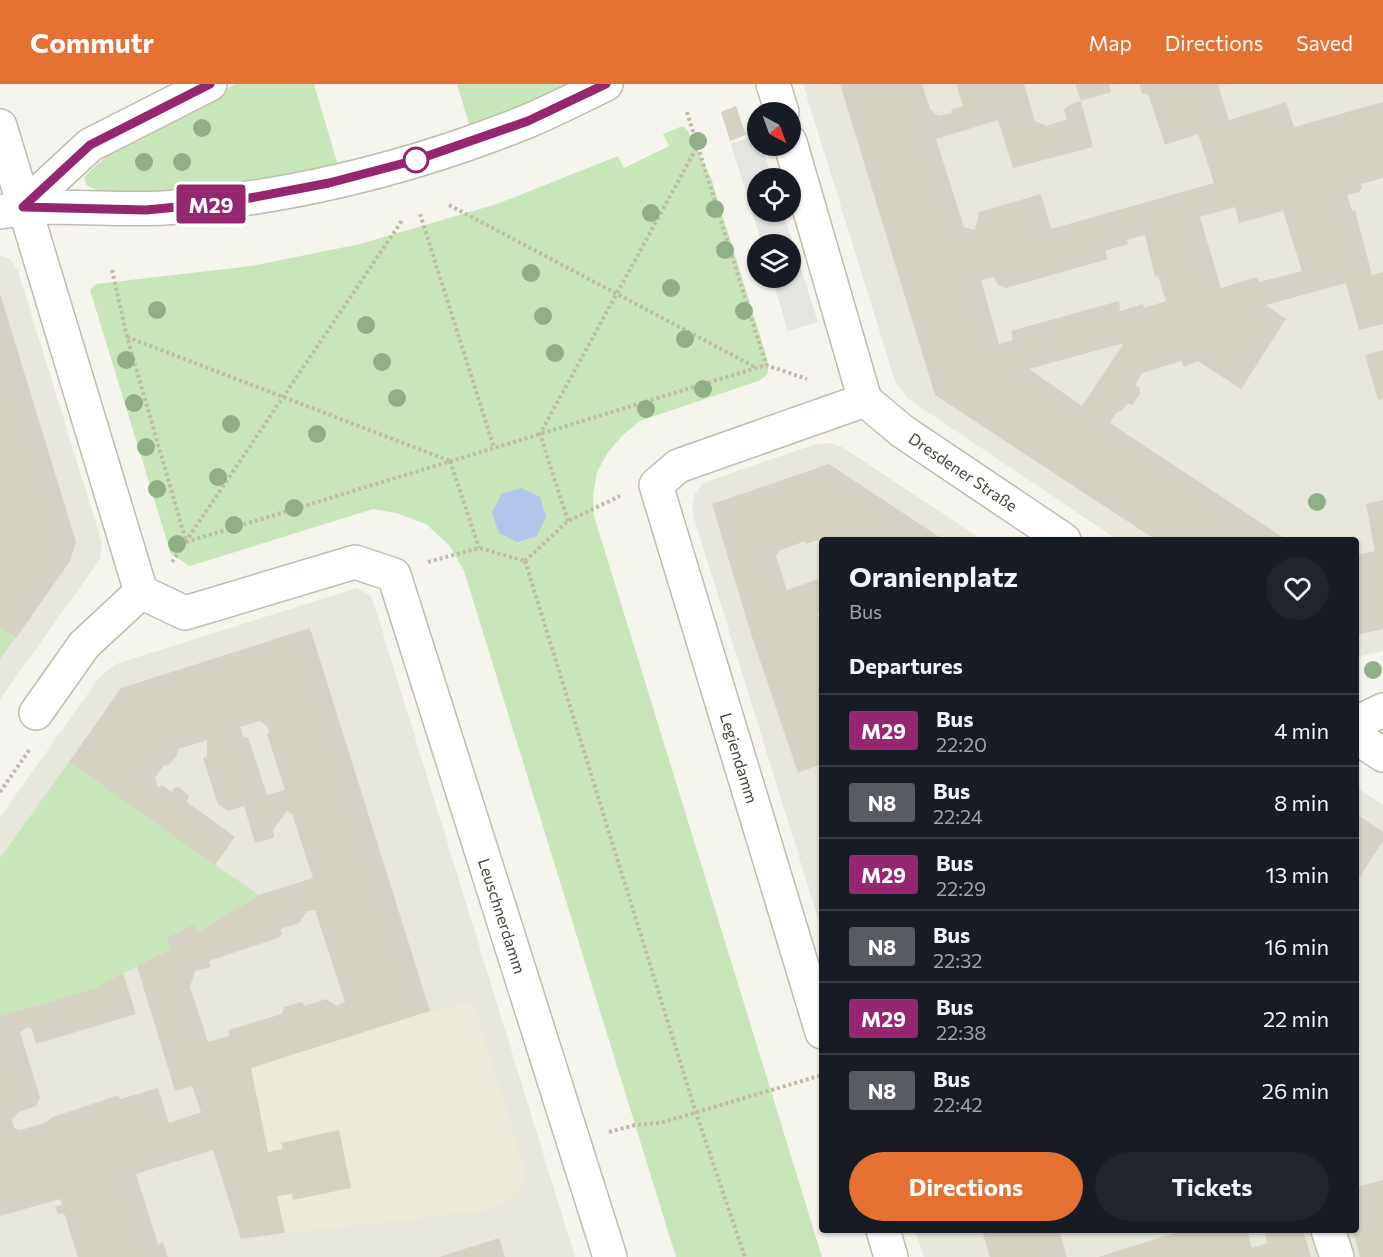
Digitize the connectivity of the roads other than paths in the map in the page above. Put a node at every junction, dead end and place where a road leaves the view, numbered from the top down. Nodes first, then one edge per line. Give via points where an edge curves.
1 (210, 84) edge
2 (606, 84) edge
3 (773, 84) edge
4 (779, 102) edge
5 (0, 126) edge
6 (794, 156) edge
7 (12, 210) edge
8 (866, 400) junction
9 (1060, 537) edge
10 (141, 592) junction
11 (1383, 710) edge
12 (36, 713) dead end
13 (1359, 722) edge
14 (1359, 739) edge
15 (1383, 755) edge
16 (819, 1022) edge
17 (884, 1233) edge
18 (1329, 1233) edge
19 (610, 1257) edge
20 (891, 1257) edge
21 (1337, 1257) edge

1 - 7 street via 90,145
2 - 7 street via 528,121 416,160 329,183 229,202 146,210
3 - 4 street
5 - 7 street
6 - 8 street
7 - 10 street
8 - 9 street, Dresdener Straße via 902,431
8 - 16 street, Legiendamm via 678,466 656,484
10 - 12 street via 84,645
10 - 19 street, Leuschnerdamm via 185,613 355,562 394,575
11 - 13 street
14 - 15 street
17 - 20 street
18 - 21 street

